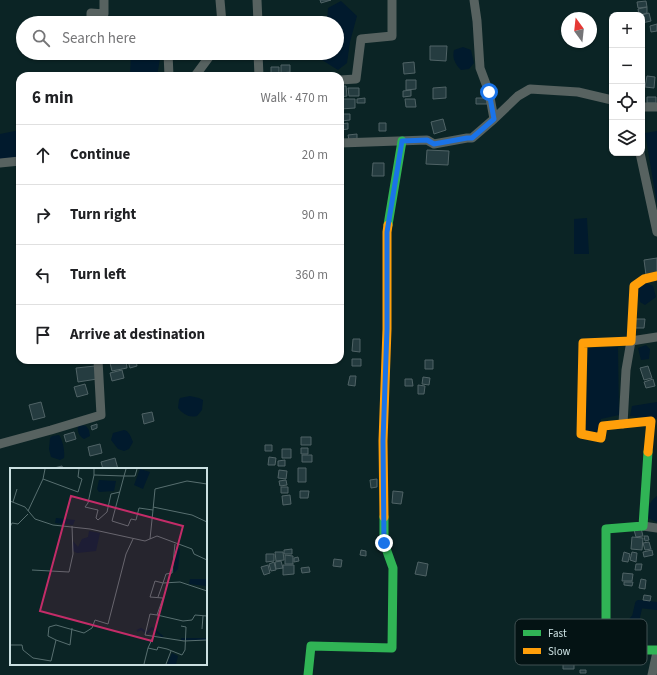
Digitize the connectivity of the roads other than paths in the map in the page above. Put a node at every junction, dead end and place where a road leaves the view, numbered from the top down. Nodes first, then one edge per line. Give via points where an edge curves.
1 (104, 0) edge
2 (220, 0) edge
3 (257, 0) edge
4 (392, 0) edge
5 (474, 0) edge
6 (91, 16) edge
7 (221, 16) edge
8 (258, 16) edge
9 (168, 60) edge
10 (207, 60) edge
11 (258, 60) edge
12 (169, 72) edge
13 (198, 72) edge
14 (259, 72) edge
15 (344, 80) edge
16 (609, 99) edge
17 (645, 107) edge
18 (657, 107) edge
19 (494, 119) junction
20 (402, 141) junction
21 (344, 143) edge
22 (641, 156) edge
23 (16, 161) edge
24 (0, 163) edge
25 (657, 232) edge
26 (657, 276) edge
27 (657, 337) edge
28 (631, 341) junction
29 (98, 364) edge
30 (623, 424) junction
31 (0, 444) edge
32 (643, 526) junction
33 (657, 528) edge
34 (606, 619) edge
35 (647, 651) edge
36 (657, 651) edge
37 (308, 675) edge
38 (652, 675) edge

1 - 6 street via 104,14 91,13
2 - 7 street
3 - 8 street
4 - 15 street via 392,36 361,39 356,79
5 - 19 street via 480,68 489,92
9 - 12 street
10 - 13 street
11 - 14 street
16 - 19 street via 578,92 530,89 518,96
17 - 18 street
19 - 20 street via 472,138 434,144 427,140
20 - 21 street
20 - 37 street via 387,232 384,543 393,568 392,648 311,646
22 - 25 street
23 - 24 street
26 - 28 street via 644,279 634,286
27 - 28 street
28 - 30 street via 626,370
28 - 30 street via 583,343 581,434 601,438 603,426
29 - 31 street via 101,415
30 - 32 street via 651,421
32 - 33 street
32 - 34 street via 606,529
35 - 36 street
36 - 38 street

